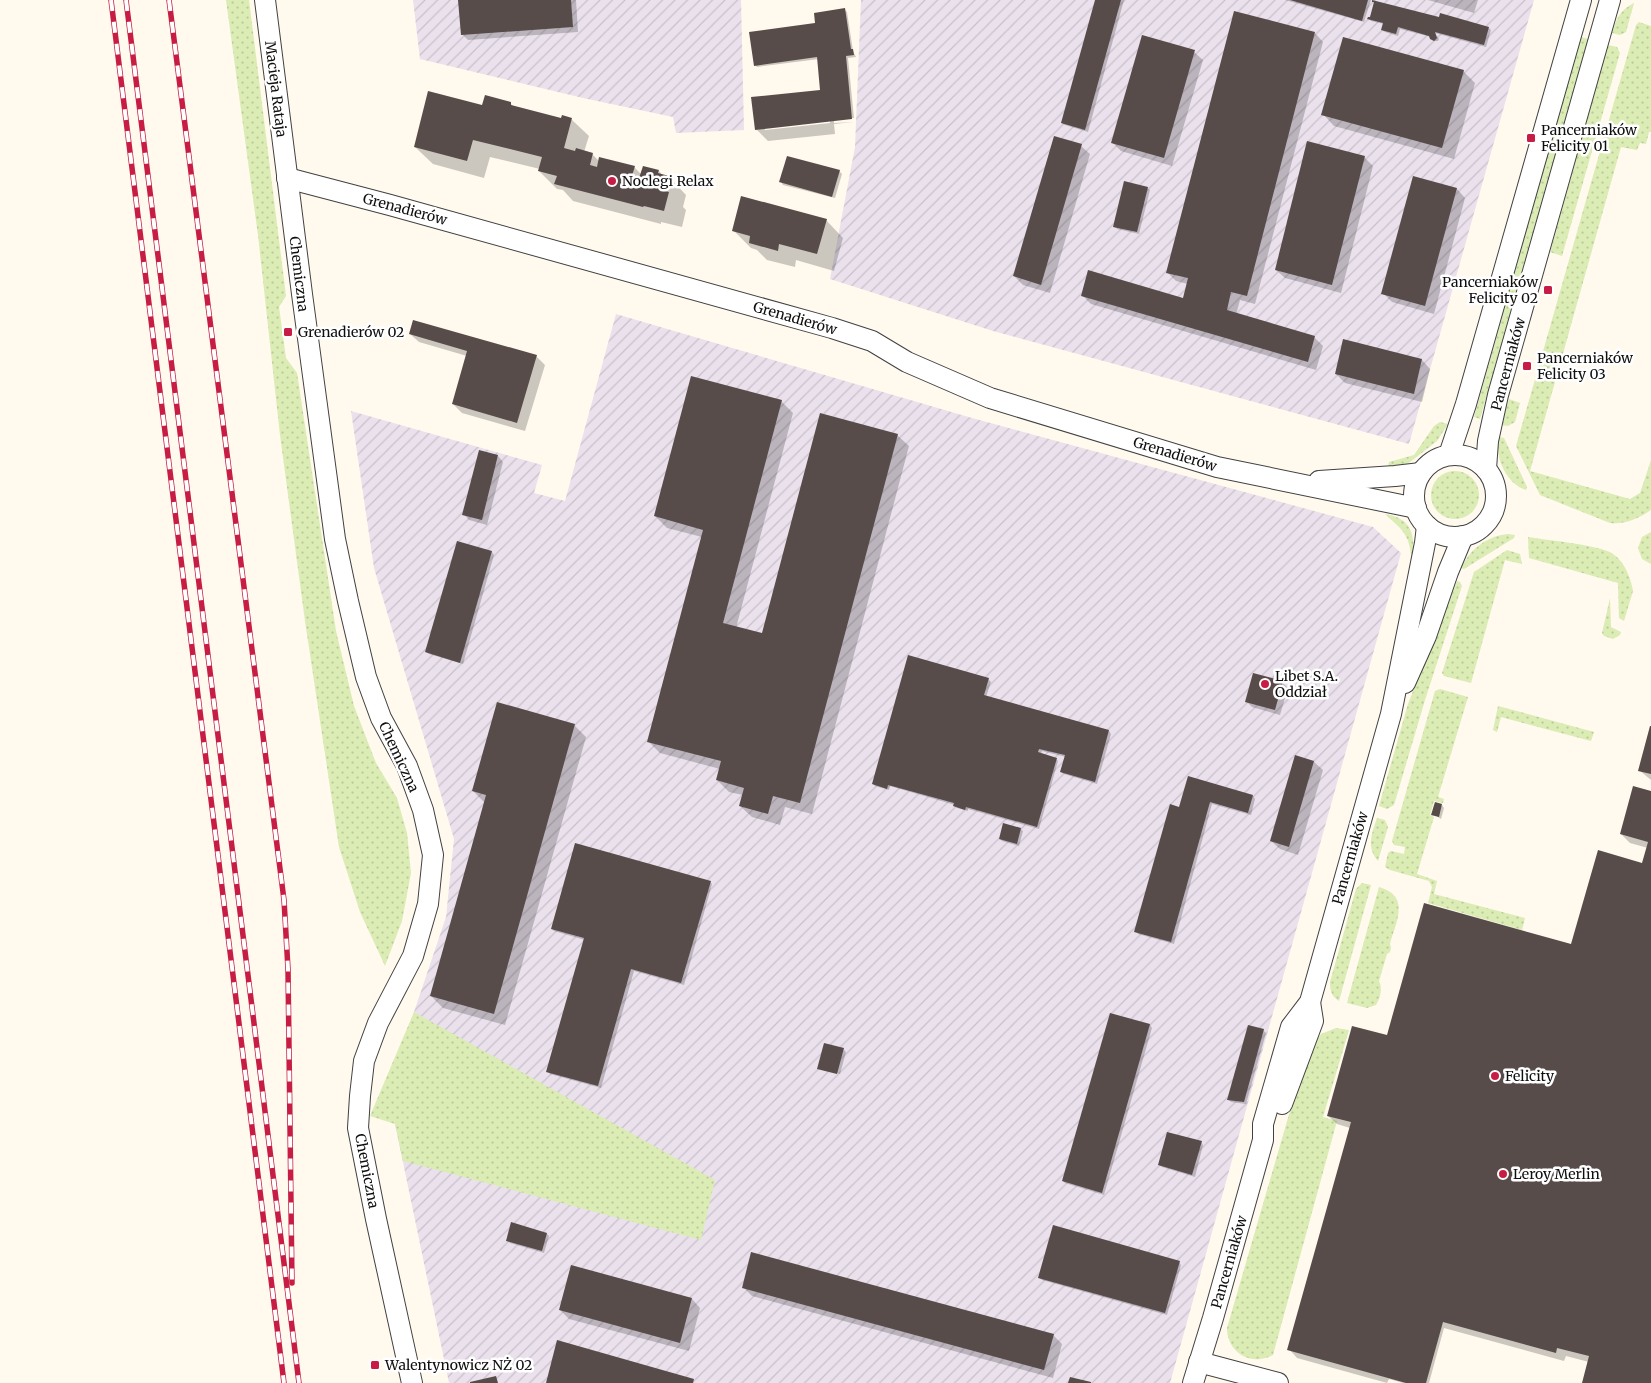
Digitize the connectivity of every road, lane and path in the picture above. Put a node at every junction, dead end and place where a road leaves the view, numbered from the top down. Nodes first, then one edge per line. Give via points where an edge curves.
1 (265, 0) edge
2 (1581, 0) edge
3 (1610, 0) edge
4 (287, 178) junction
5 (1449, 455) junction
6 (1486, 469) junction
7 (1421, 473) junction
8 (1292, 482) junction
9 (1416, 508) junction
10 (1427, 526) junction
11 (1463, 536) junction
12 (1391, 714) junction
13 (1199, 1362) junction
14 (412, 1383) edge
15 (1193, 1383) edge
16 (1278, 1383) edge

1 - 4 street, Macieja Rataja
2 - 5 street, Pancerniaków
3 - 6 street, Pancerniaków via 1498,396 1488,441
4 - 8 street, Grenadierów via 872,340 907,362 990,398 1217,467
4 - 14 street, Chemiczna via 336,540 348,601 366,677 381,718 407,766 423,810 433,855 428,904 413,956 378,1023 364,1061 358,1120
5 - 6 street via 1463,455
5 - 7 street via 1433,462
6 - 11 street via 1494,481 1494,508 1482,527
7 - 8 street
7 - 9 street via 1414,496
8 - 9 street
9 - 10 street
10 - 11 street via 1450,537
10 - 12 street, Pancerniaków
11 - 12 street, Pancerniaków via 1426,636
12 - 13 street, Pancerniaków via 1310,1002 1291,1027 1263,1124 1263,1140
13 - 15 street, Pancerniaków
13 - 16 street

